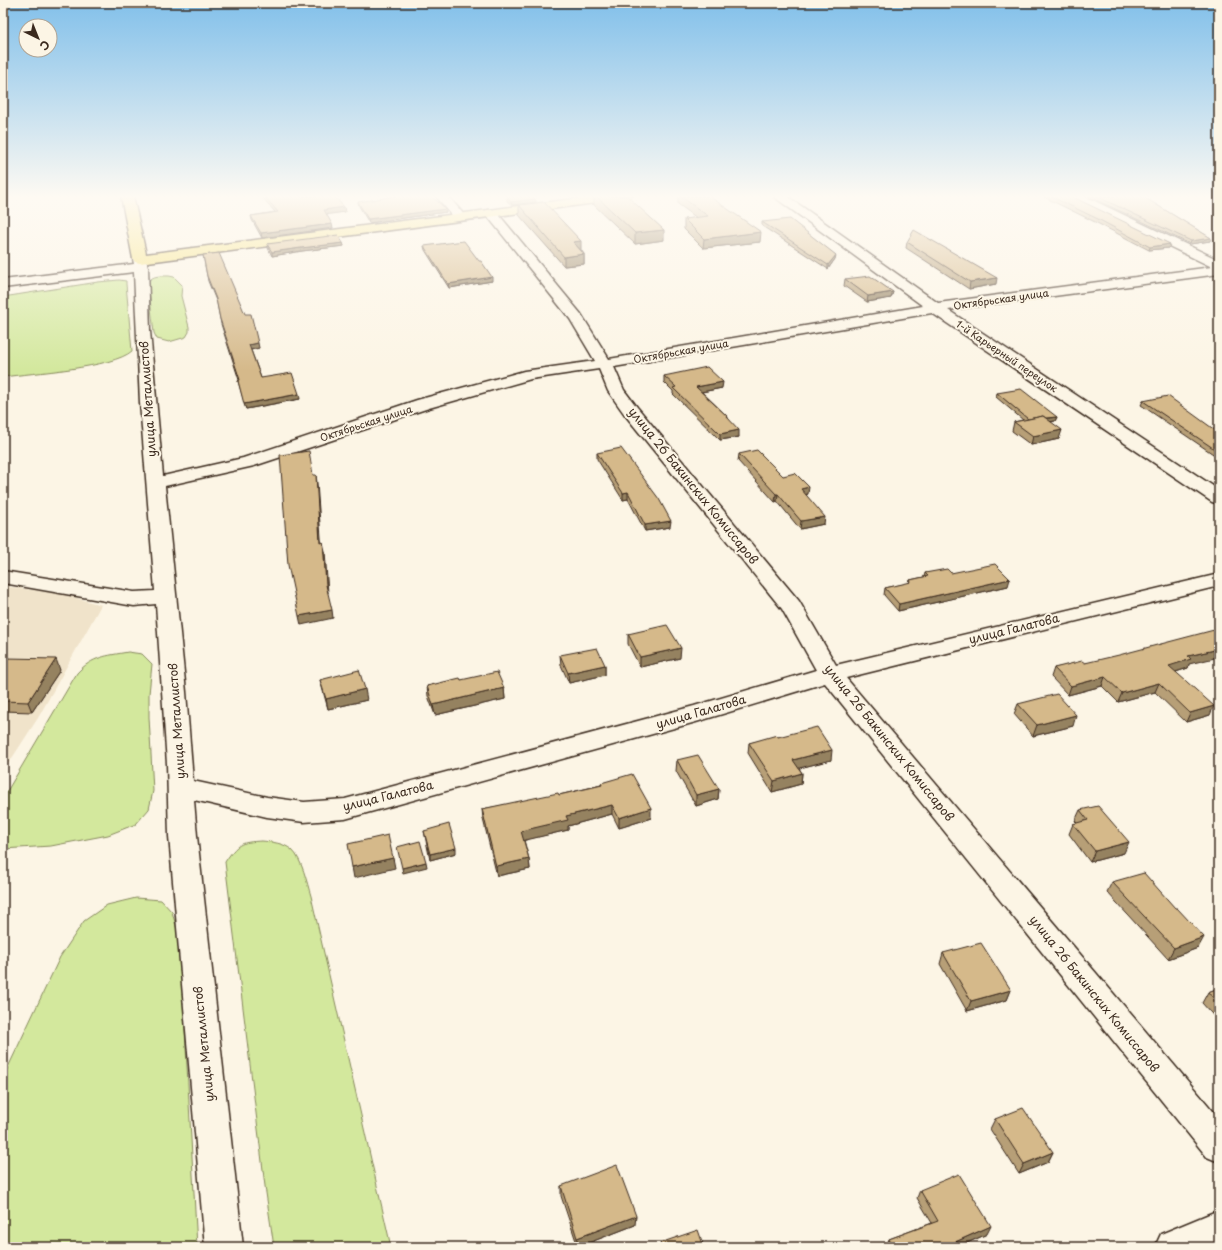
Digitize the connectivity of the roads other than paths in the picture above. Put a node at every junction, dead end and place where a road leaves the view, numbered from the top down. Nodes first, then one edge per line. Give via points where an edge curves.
1 (138, 254) edge
2 (200, 254) edge
3 (524, 254) edge
4 (860, 254) edge
5 (1197, 254) edge
6 (140, 263) junction
7 (1219, 265) edge
8 (1219, 270) edge
9 (3, 284) edge
10 (935, 308) junction
11 (605, 364) junction
12 (155, 483) junction
13 (1219, 498) edge
14 (3, 577) edge
15 (1219, 580) edge
16 (166, 597) junction
17 (830, 674) junction
18 (182, 788) junction
19 (1219, 1145) edge
20 (1219, 1228) edge
21 (224, 1247) edge
22 (1174, 1247) edge

1 - 6 main road, улица Металлистов
2 - 6 main road
3 - 11 street, улица 26 Бакинских Комиссаров via 576,318
4 - 10 street, 1-й Карьерный переулок
5 - 7 street
6 - 9 street via 82,274
6 - 12 street, улица Металлистов via 144,359
8 - 10 street, Октябрьская улица
10 - 11 street, Октябрьская улица
10 - 13 street, 1-й Карьерный переулок
11 - 12 street, Октябрьская улица via 530,374 423,404 248,462
11 - 17 street, улица 26 Бакинских Комиссаров via 616,391 631,411 791,606
12 - 16 street, улица Металлистов
14 - 16 street via 134,598
15 - 17 street, улица Галатова
16 - 18 street, улица Металлистов
17 - 18 street, улица Галатова via 696,714 345,809 304,812 267,807
17 - 19 street, улица 26 Бакинских Комиссаров
18 - 21 street, улица Металлистов via 183,836
20 - 22 street

